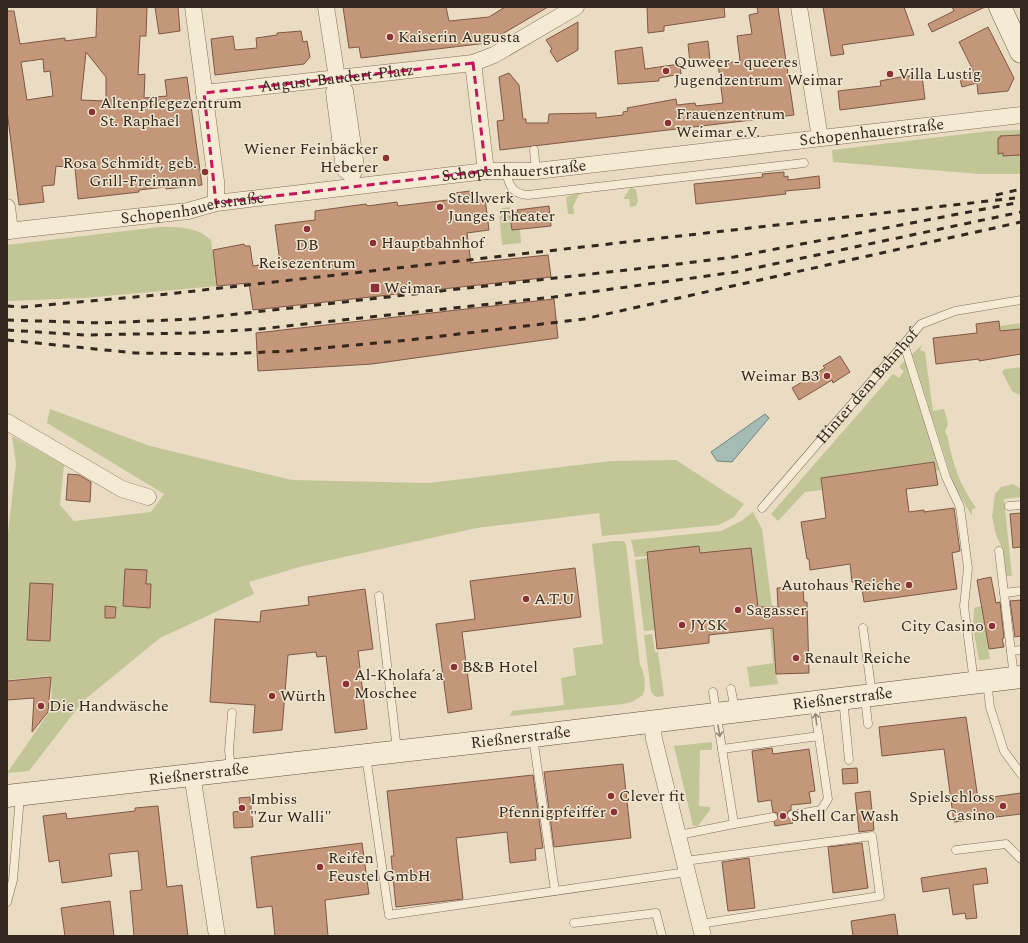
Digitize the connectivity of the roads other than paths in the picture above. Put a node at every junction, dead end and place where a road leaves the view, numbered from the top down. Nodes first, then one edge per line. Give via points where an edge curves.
1 (193, 7) edge
2 (326, 7) edge
3 (799, 7) edge
4 (569, 9) edge
5 (1010, 14) edge
6 (1021, 52) edge
7 (472, 63) junction
8 (337, 78) junction
9 (204, 93) junction
10 (1021, 114) edge
11 (820, 138) junction
12 (534, 150) dead end
13 (804, 164) dead end
14 (536, 170) junction
15 (486, 171) junction
16 (506, 172) junction
17 (216, 203) junction
18 (7, 206) edge
19 (9, 231) edge
20 (1021, 300) edge
21 (904, 344) junction
22 (7, 422) edge
23 (148, 496) dead end
24 (1021, 504) edge
25 (1009, 506) dead end
26 (762, 508) dead end
27 (999, 552) dead end
28 (1021, 591) edge
29 (1004, 593) junction
30 (379, 596) dead end
31 (863, 628) dead end
32 (1021, 650) edge
33 (1010, 651) junction
34 (1017, 677) edge
35 (980, 681) junction
36 (731, 689) dead end
37 (713, 692) dead end
38 (868, 694) junction
39 (843, 698) junction
40 (814, 701) junction
41 (725, 712) junction
42 (232, 713) dead end
43 (652, 721) junction
44 (868, 724) dead end
45 (532, 736) junction
46 (819, 736) junction
47 (722, 750) junction
48 (397, 751) junction
49 (366, 754) junction
50 (849, 760) dead end
51 (231, 770) junction
52 (192, 774) junction
53 (1021, 774) edge
54 (14, 795) edge
55 (792, 815) dead end
56 (773, 817) dead end
57 (734, 824) junction
58 (679, 836) junction
59 (956, 850) dead end
60 (1021, 859) edge
61 (686, 866) junction
62 (555, 891) junction
63 (7, 902) edge
64 (574, 923) dead end
65 (701, 930) edge
66 (217, 936) edge
67 (662, 936) edge

1 - 9 street
2 - 8 street
3 - 11 street
4 - 7 street, August-Baudert-Platz via 494,55
5 - 6 street
7 - 8 street, August-Baudert-Platz
7 - 15 street
8 - 9 street, August-Baudert-Platz
9 - 17 street via 216,181
10 - 11 street, Schopenhauerstraße
11 - 14 street, Schopenhauerstraße
12 - 14 lane
13 - 16 lane via 528,195 521,194 511,187
14 - 16 street, Schopenhauerstraße
15 - 16 street, Schopenhauerstraße
15 - 17 street, Schopenhauerstraße
17 - 19 street, Schopenhauerstraße via 188,211
18 - 19 street
20 - 21 lane, Hinter dem Bahnhof via 956,311 921,324
21 - 26 lane, Hinter dem Bahnhof
21 - 35 lane via 946,477 960,506 968,568 964,606
22 - 23 street via 122,489
24 - 25 lane
27 - 29 lane
28 - 29 lane
29 - 33 lane
30 - 48 lane
31 - 38 lane
32 - 33 lane
33 - 34 lane
34 - 35 street, Rießnerstraße
35 - 38 street, Rießnerstraße
35 - 53 lane via 1004,751
36 - 41 lane
37 - 41 lane
38 - 39 street, Rießnerstraße
38 - 44 lane
39 - 40 street, Rießnerstraße
39 - 50 lane
40 - 41 street, Rießnerstraße
46 -> 40 lane
41 - 43 street, Rießnerstraße
41 -> 47 lane
42 - 51 lane via 229,750
43 - 45 street, Rießnerstraße
43 - 58 street
45 - 48 street, Rießnerstraße
45 - 62 lane
46 - 47 lane
46 - 55 lane via 828,799 821,810
47 - 57 lane
48 - 49 street, Rießnerstraße
49 - 51 street, Rießnerstraße
49 - 62 lane via 389,914
51 - 52 street, Rießnerstraße
52 - 54 street, Rießnerstraße
52 - 66 street
54 - 63 lane, Rießnerstraße via 13,880
56 - 57 lane
57 - 58 lane
58 - 61 street
59 - 60 lane via 1006,844
61 - 62 lane
61 - 65 street
61 - 65 lane via 872,836 880,896
64 - 67 lane via 656,913

